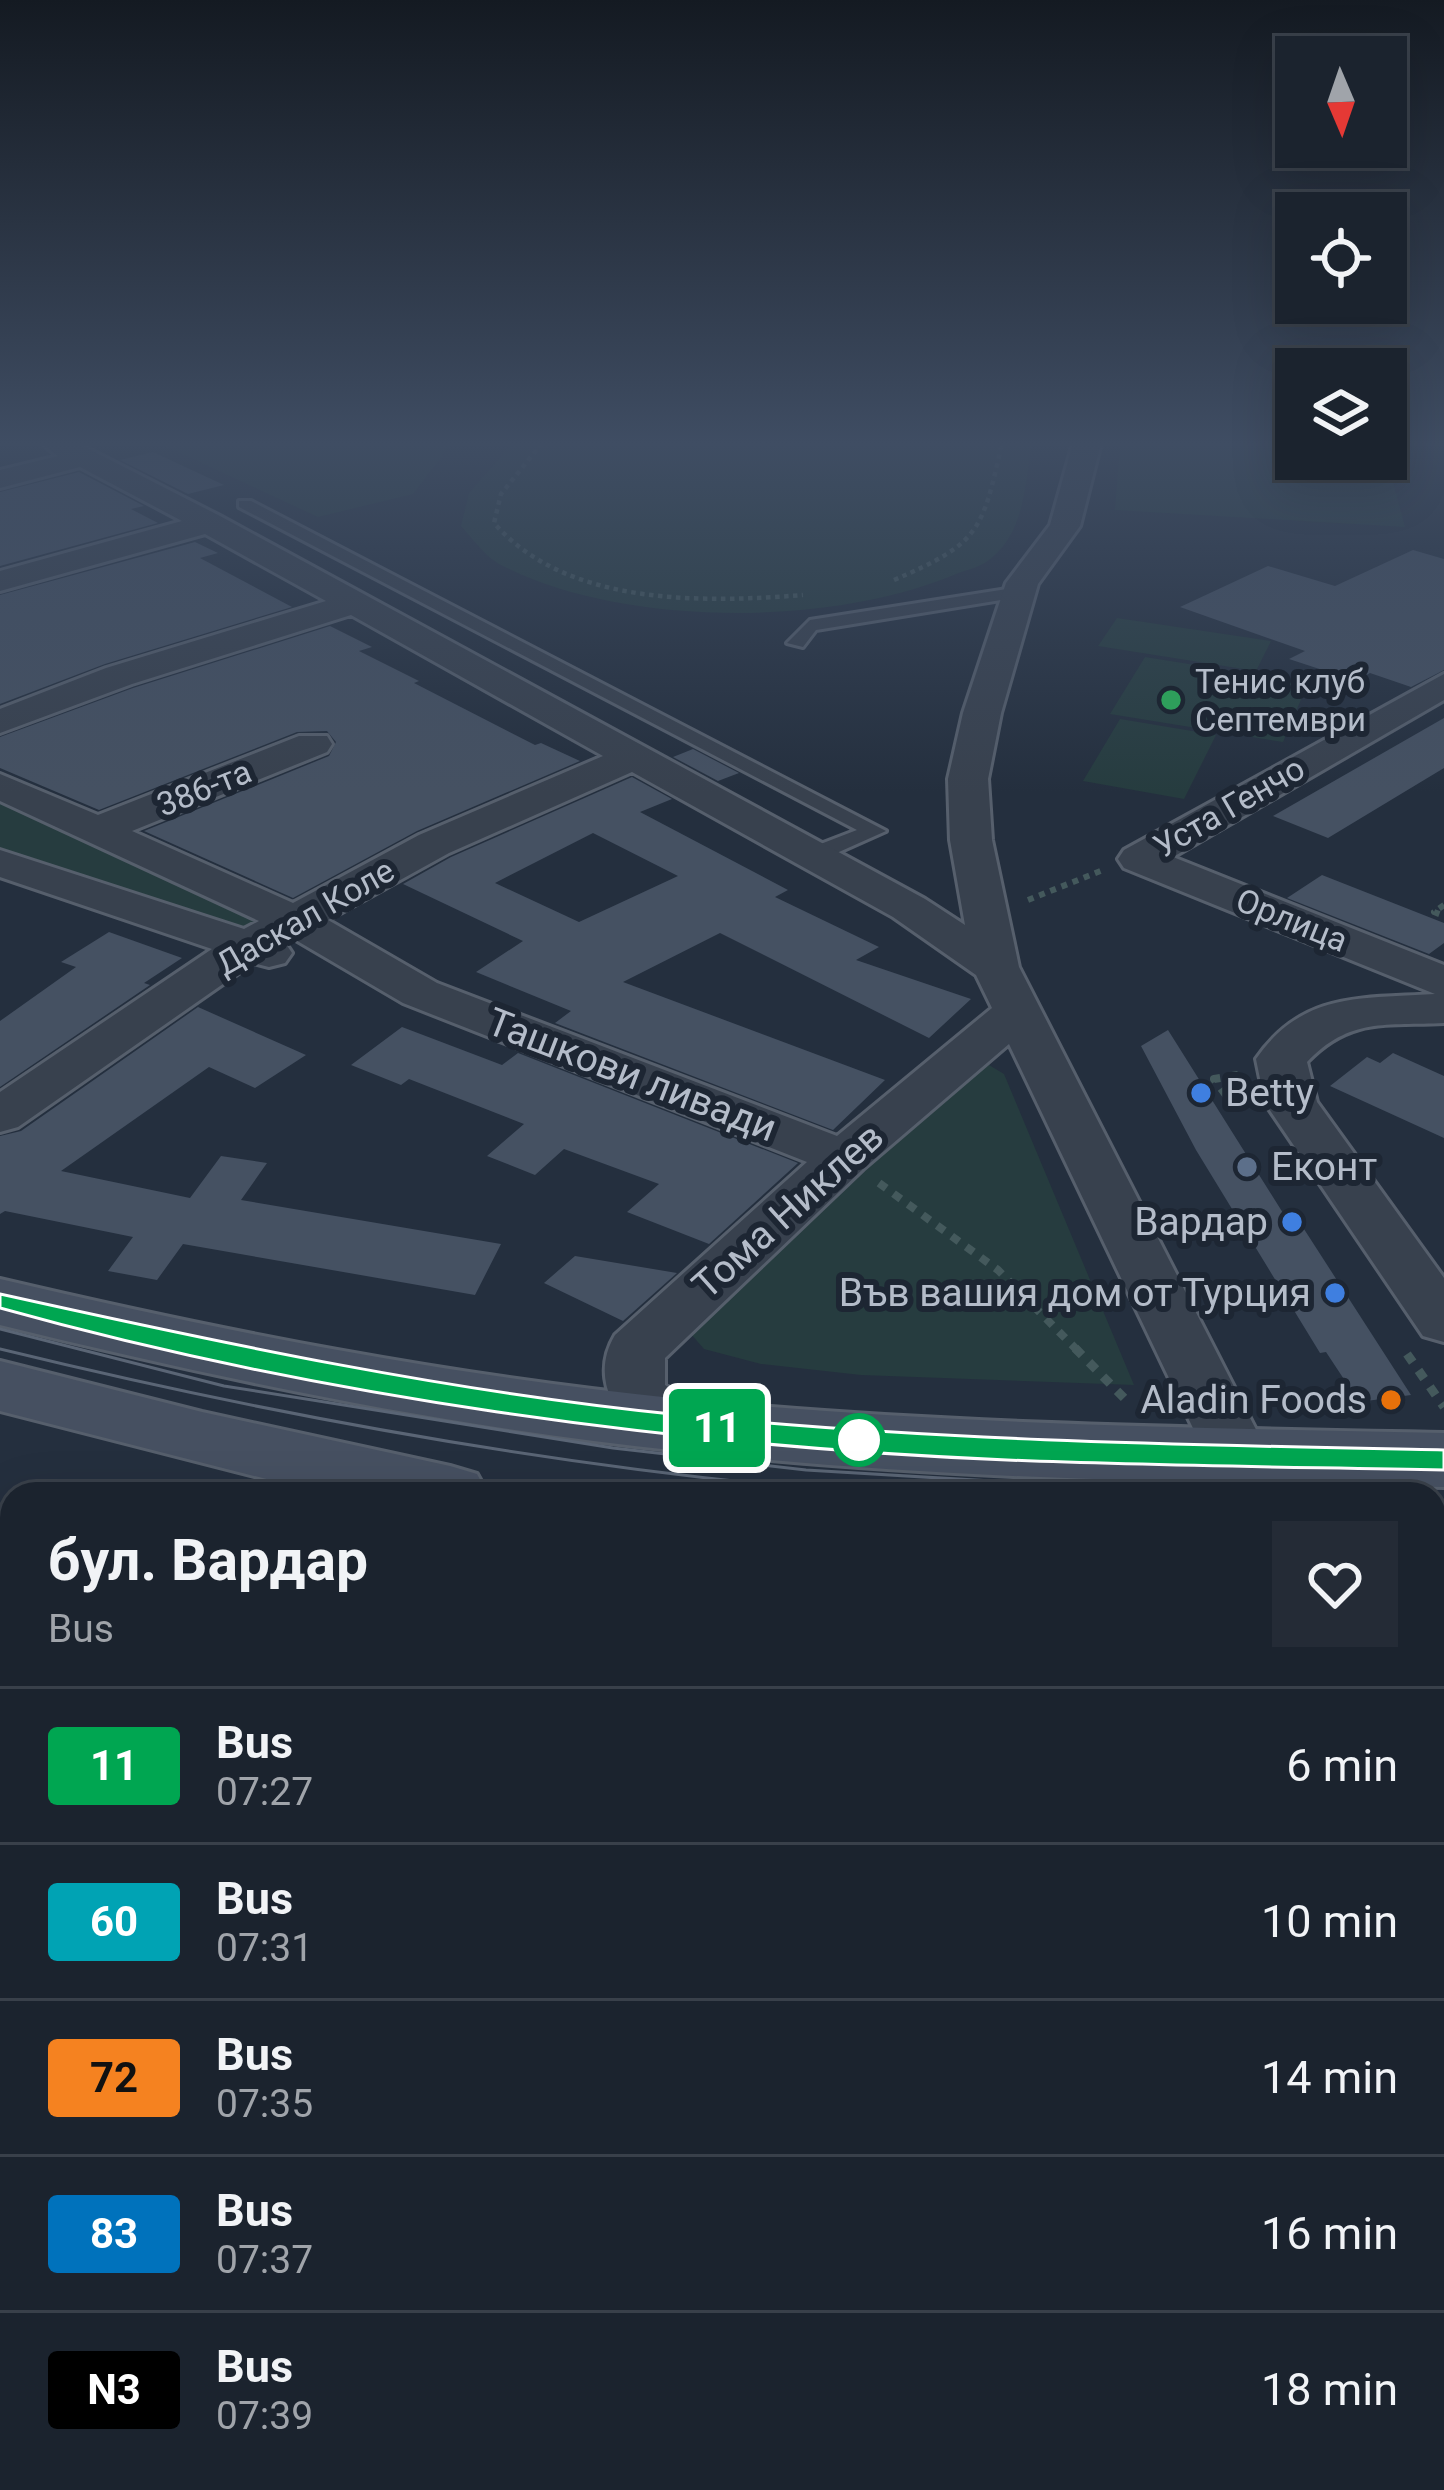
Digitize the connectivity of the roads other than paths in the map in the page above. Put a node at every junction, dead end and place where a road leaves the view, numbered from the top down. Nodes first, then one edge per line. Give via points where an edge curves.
1 (79, 559) edge
2 (275, 559) edge
3 (353, 559) edge
4 (1042, 559) edge
5 (0, 581) edge
6 (1019, 592) junction
7 (354, 603) junction
8 (796, 644) dead end
9 (1444, 685) edge
10 (0, 722) edge
11 (313, 744) dead end
12 (633, 757) junction
13 (0, 786) edge
14 (94, 831) junction
15 (813, 855) junction
16 (1139, 859) joint
17 (1, 865) edge
18 (296, 921) junction
19 (246, 947) junction
20 (1444, 982) edge
21 (1007, 989) junction
22 (420, 993) junction
23 (1444, 1007) edge
24 (0, 1116) edge
25 (844, 1157) junction
26 (0, 1302) edge
27 (1444, 1322) edge
28 (0, 1385) edge
29 (679, 1425) junction
30 (1444, 1460) edge
31 (1247, 1474) edge
32 (396, 1482) edge

1 - 5 street
2 - 7 street
3 - 15 lane via 875,831
4 - 6 street
6 - 8 lane via 810,625
6 - 21 street via 968,779 971,840
7 - 10 street
7 - 12 street
9 - 16 street, Уста Генчо
11 - 14 street, 386-та
12 - 15 street
12 - 18 street, Даскал Коле via 434,844
13 - 14 street, Ташкови ливади
14 - 18 street, Ташкови ливади
15 - 21 street via 909,908
16 - 20 street, Орлица
17 - 19 street, Ташкови ливади
18 - 19 street, Даскал Коле
18 - 22 street, Ташкови ливади
19 - 22 street, Ташкови ливади
19 - 24 street, Даскал Коле
21 - 25 street, Тома Никлев
21 - 31 street
22 - 25 street, Ташкови ливади
23 - 27 street via 1337,1015 1281,1059 1292,1103
25 - 29 street, Тома Никлев via 636,1349 630,1371 641,1401
26 - 29 main road via 353,1377
28 - 32 main road
29 - 31 main road
30 - 31 main road

